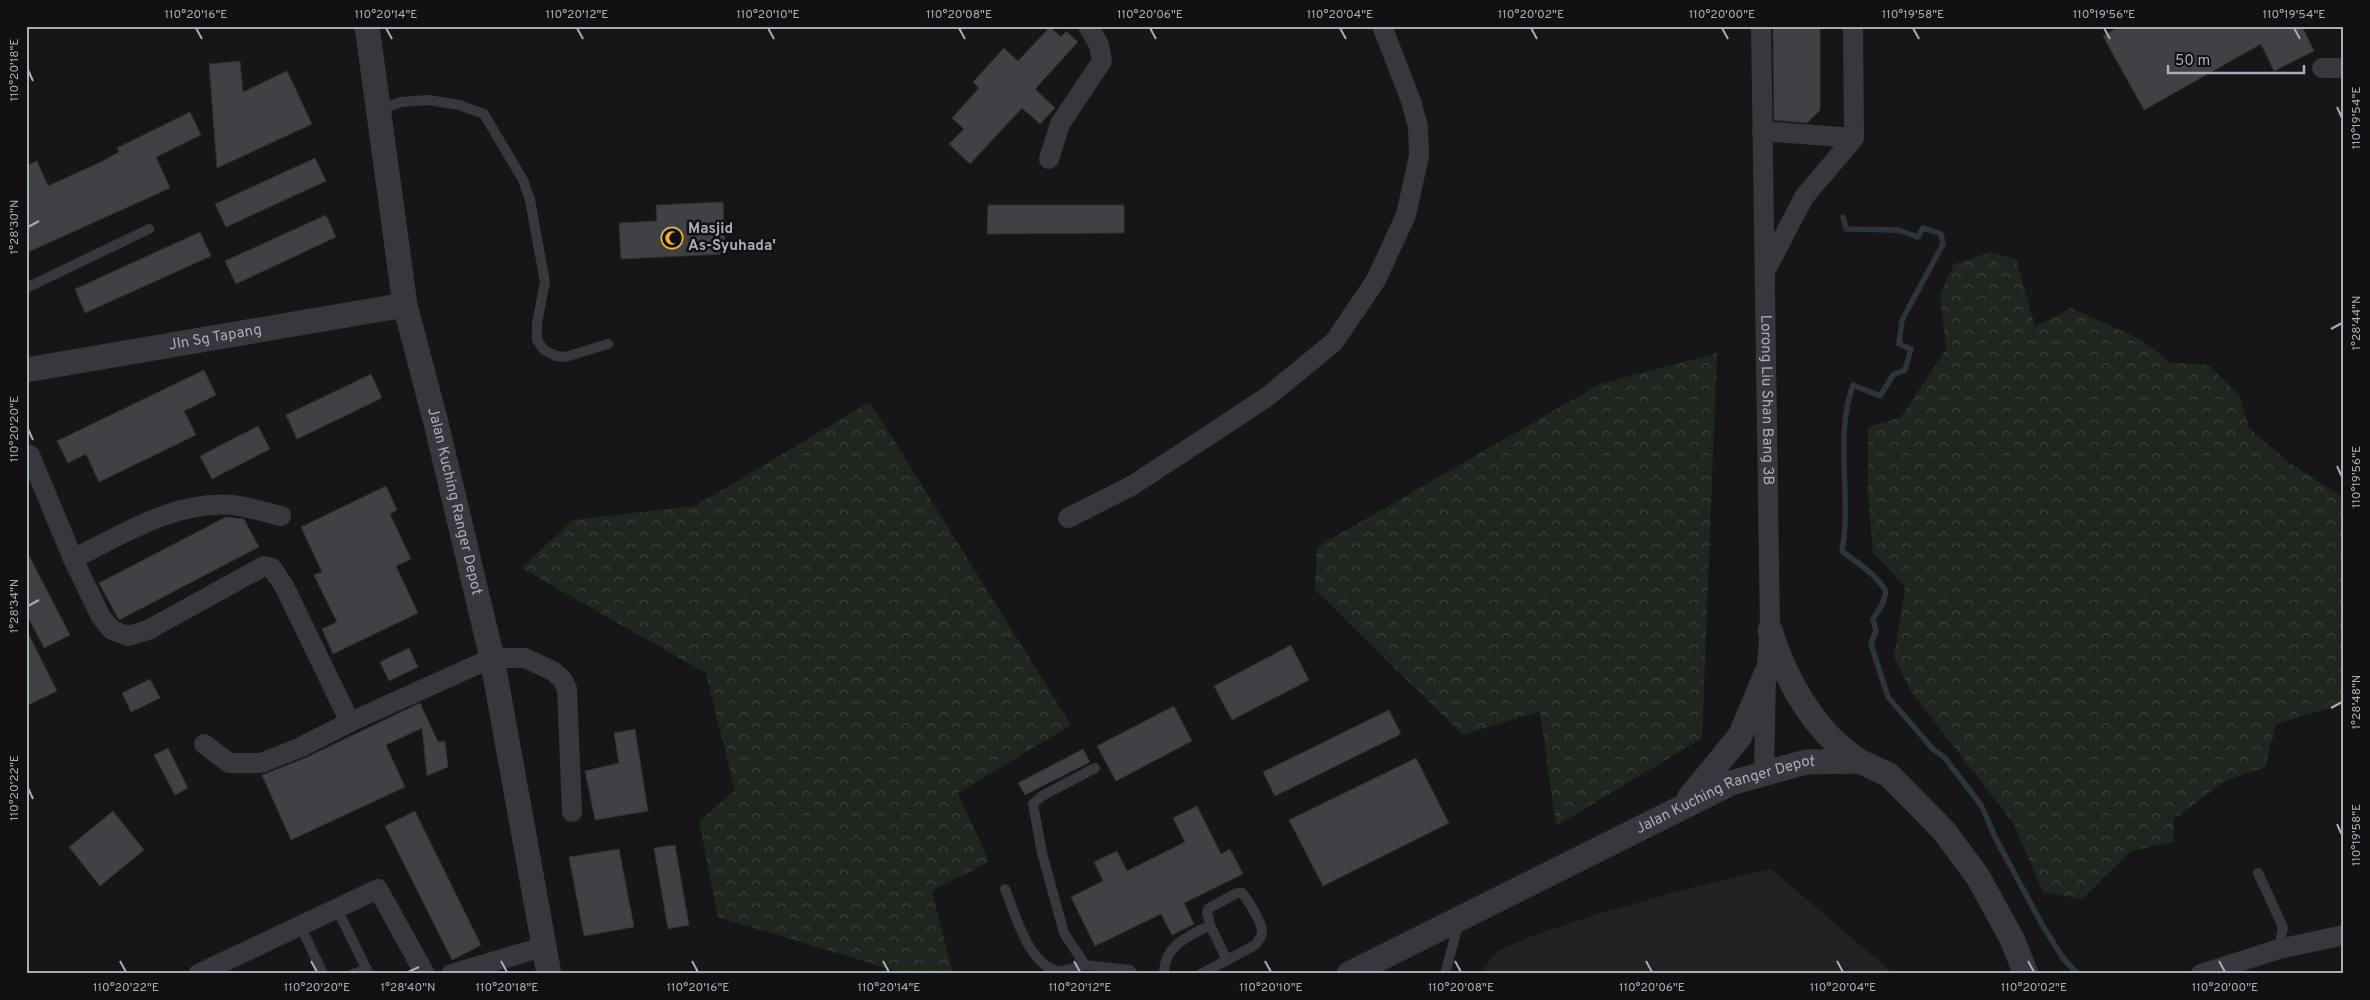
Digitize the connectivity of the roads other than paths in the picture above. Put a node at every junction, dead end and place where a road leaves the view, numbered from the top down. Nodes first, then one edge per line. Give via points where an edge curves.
1 (367, 26) edge
2 (1088, 26) edge
3 (1382, 26) edge
4 (1760, 26) edge
5 (1854, 26) edge
6 (2322, 68) dead end
7 (2344, 68) edge
8 (378, 110) junction
9 (1762, 131) junction
10 (1854, 138) junction
11 (1050, 159) dead end
12 (149, 229) dead end
13 (1765, 272) junction
14 (26, 288) edge
15 (404, 305) junction
16 (608, 344) dead end
17 (26, 370) edge
18 (30, 455) dead end
19 (281, 516) dead end
20 (1068, 518) dead end
21 (73, 558) junction
22 (1770, 630) junction
23 (492, 658) junction
24 (1766, 674) junction
25 (350, 722) junction
26 (204, 744) dead end
27 (1859, 761) junction
28 (1095, 768) dead end
29 (1764, 773) junction
30 (1681, 808) junction
31 (572, 812) dead end
32 (2258, 873) dead end
33 (1005, 889) dead end
34 (337, 909) junction
35 (1461, 918) junction
36 (300, 925) junction
37 (1210, 925) junction
38 (2344, 935) edge
39 (543, 947) junction
40 (2279, 949) junction
41 (1227, 960) junction
42 (1086, 965) junction
43 (368, 972) edge
44 (198, 974) edge
45 (323, 974) edge
46 (353, 974) edge
47 (425, 974) edge
48 (451, 974) edge
49 (549, 974) edge
50 (1133, 974) edge
51 (1164, 974) edge
52 (1201, 974) edge
53 (1349, 974) edge
54 (1445, 974) edge
55 (2026, 974) edge
56 (2202, 974) edge

1 - 8 street, Jalan Kuching Ranger Depot
2 - 11 street via 1100,45 1102,61 1060,124
3 - 20 street via 1411,101 1418,127 1418,156 1406,215 1376,280 1334,342 1267,397 1133,485
4 - 9 street, Lorong Liu Shan Bang 3B
5 - 10 street
6 - 7 street
8 - 15 street, Jalan Kuching Ranger Depot
8 - 16 lane via 401,102 428,100 459,105 484,114 523,180 530,200 545,282 537,340 544,350 565,357
9 - 10 street
9 - 13 street, Lorong Liu Shan Bang 3B
10 - 13 street via 1804,197
12 - 14 lane
13 - 22 street, Lorong Liu Shan Bang 3B
15 - 17 street, Jln Sg Tapang
15 - 23 street, Jalan Kuching Ranger Depot via 437,427
18 - 21 street
19 - 21 street via 239,506 203,506 160,516
21 - 25 street via 101,617 112,630 128,636 148,630 264,566 272,568 284,586
22 - 24 street, Lorong Liu Shan Bang 3B
22 - 27 street via 1780,659 1804,705 1827,735
23 - 25 street
23 - 31 street via 525,658 553,671 562,679 567,690
23 - 39 street, Jalan Kuching Ranger Depot
24 - 29 street, Lorong Liu Shan Bang 3B
24 - 30 street via 1740,736
25 - 26 street via 261,763 230,763
27 - 29 street, Jalan Kuching Ranger Depot via 1806,762
27 - 55 street, Jalan Kuching Ranger Depot via 1889,775 1944,831 1978,877 2012,939
28 - 42 lane via 1033,804 1042,853 1064,933
29 - 30 street, Jalan Kuching Ranger Depot via 1732,783
30 - 35 street, Jalan Kuching Ranger Depot
32 - 40 lane via 2283,927
33 - 42 lane via 1034,956 1045,967 1060,971
34 - 36 street
34 - 43 lane
34 - 47 street via 378,889
35 - 53 street, Jalan Kuching Ranger Depot
35 - 54 lane
36 - 44 street
36 - 45 lane
37 - 41 lane
37 - 41 lane via 1209,908 1242,893 1262,931 1255,945
37 - 51 lane via 1176,944 1168,953
38 - 40 street
39 - 48 street
39 - 49 street, Jalan Kuching Ranger Depot
40 - 56 street
41 - 52 lane
42 - 50 lane via 1130,970
43 - 46 lane

